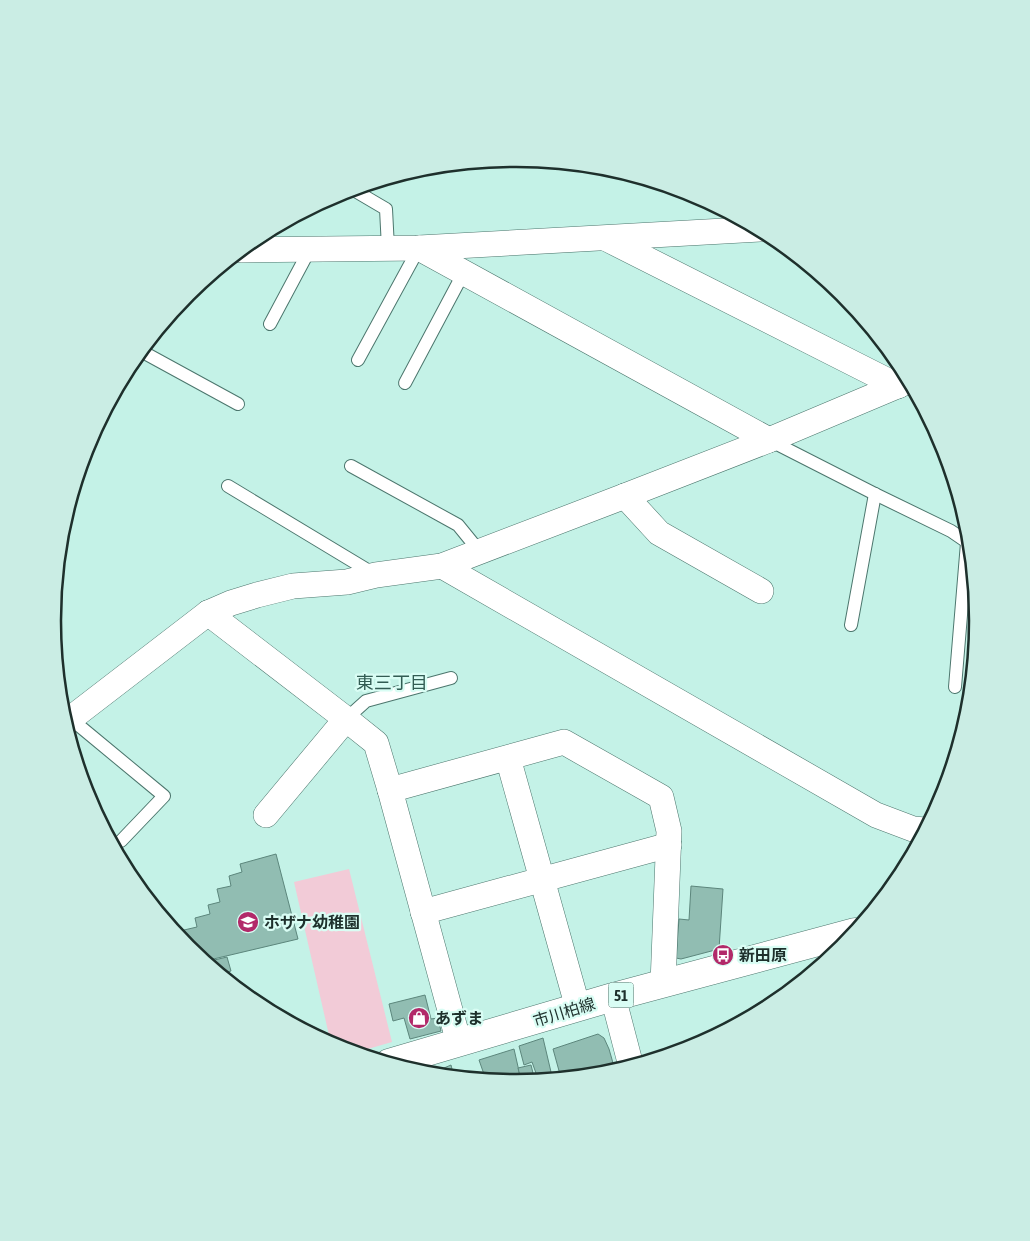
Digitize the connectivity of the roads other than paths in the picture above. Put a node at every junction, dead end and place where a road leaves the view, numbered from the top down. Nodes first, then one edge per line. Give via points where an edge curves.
1 (361, 194) edge
2 (745, 230) edge
3 (604, 238) junction
4 (388, 248) junction
5 (419, 248) junction
6 (310, 249) junction
7 (254, 250) edge
8 (464, 272) junction
9 (270, 324) dead end
10 (148, 355) edge
11 (358, 360) dead end
12 (405, 383) dead end
13 (901, 383) edge
14 (903, 384) edge
15 (238, 404) dead end
16 (769, 440) junction
17 (351, 466) dead end
18 (228, 486) dead end
19 (875, 494) junction
20 (625, 496) junction
21 (961, 538) edge
22 (480, 552) junction
23 (442, 566) junction
24 (966, 573) edge
25 (376, 575) junction
26 (760, 591) dead end
27 (208, 613) junction
28 (851, 625) dead end
29 (451, 678) dead end
30 (955, 688) dead end
31 (72, 718) edge
32 (346, 718) junction
33 (74, 726) edge
34 (508, 758) junction
35 (390, 790) junction
36 (266, 815) dead end
37 (917, 829) edge
38 (121, 841) dead end
39 (668, 845) junction
40 (542, 880) junction
41 (423, 912) junction
42 (841, 936) edge
43 (662, 984) junction
44 (613, 997) junction
45 (578, 1008) junction
46 (459, 1043) junction
47 (401, 1060) edge
48 (629, 1060) edge

1 - 4 lane via 386,209
2 - 3 street
3 - 5 street
3 - 13 street
4 - 5 street
4 - 6 street
5 - 8 street
5 - 11 lane
6 - 7 street
6 - 9 lane
8 - 12 lane
8 - 16 street
10 - 15 lane
14 - 16 street
16 - 19 lane
16 - 20 street
17 - 22 lane via 458,525
18 - 25 lane
19 - 21 lane
19 - 28 lane
20 - 22 street
20 - 26 street via 660,533
22 - 23 street
23 - 25 street
23 - 37 street via 876,815
24 - 30 lane
25 - 27 street via 348,582 294,586 231,603
27 - 31 street
27 - 32 street
29 - 32 lane via 366,701
32 - 35 street via 376,743
32 - 36 street
33 - 38 lane via 164,796
34 - 35 street
34 - 39 street via 564,742 661,797 669,831
34 - 40 street
35 - 41 street
39 - 40 street
39 - 43 street
40 - 41 street
40 - 45 street
41 - 46 street
42 - 43 main road, 市川柏線 / 51
43 - 44 main road, 市川柏線 / 51
44 - 45 main road, 市川柏線 / 51
44 - 48 street
45 - 46 main road, 市川柏線 / 51
46 - 47 main road, 市川柏線 / 51

